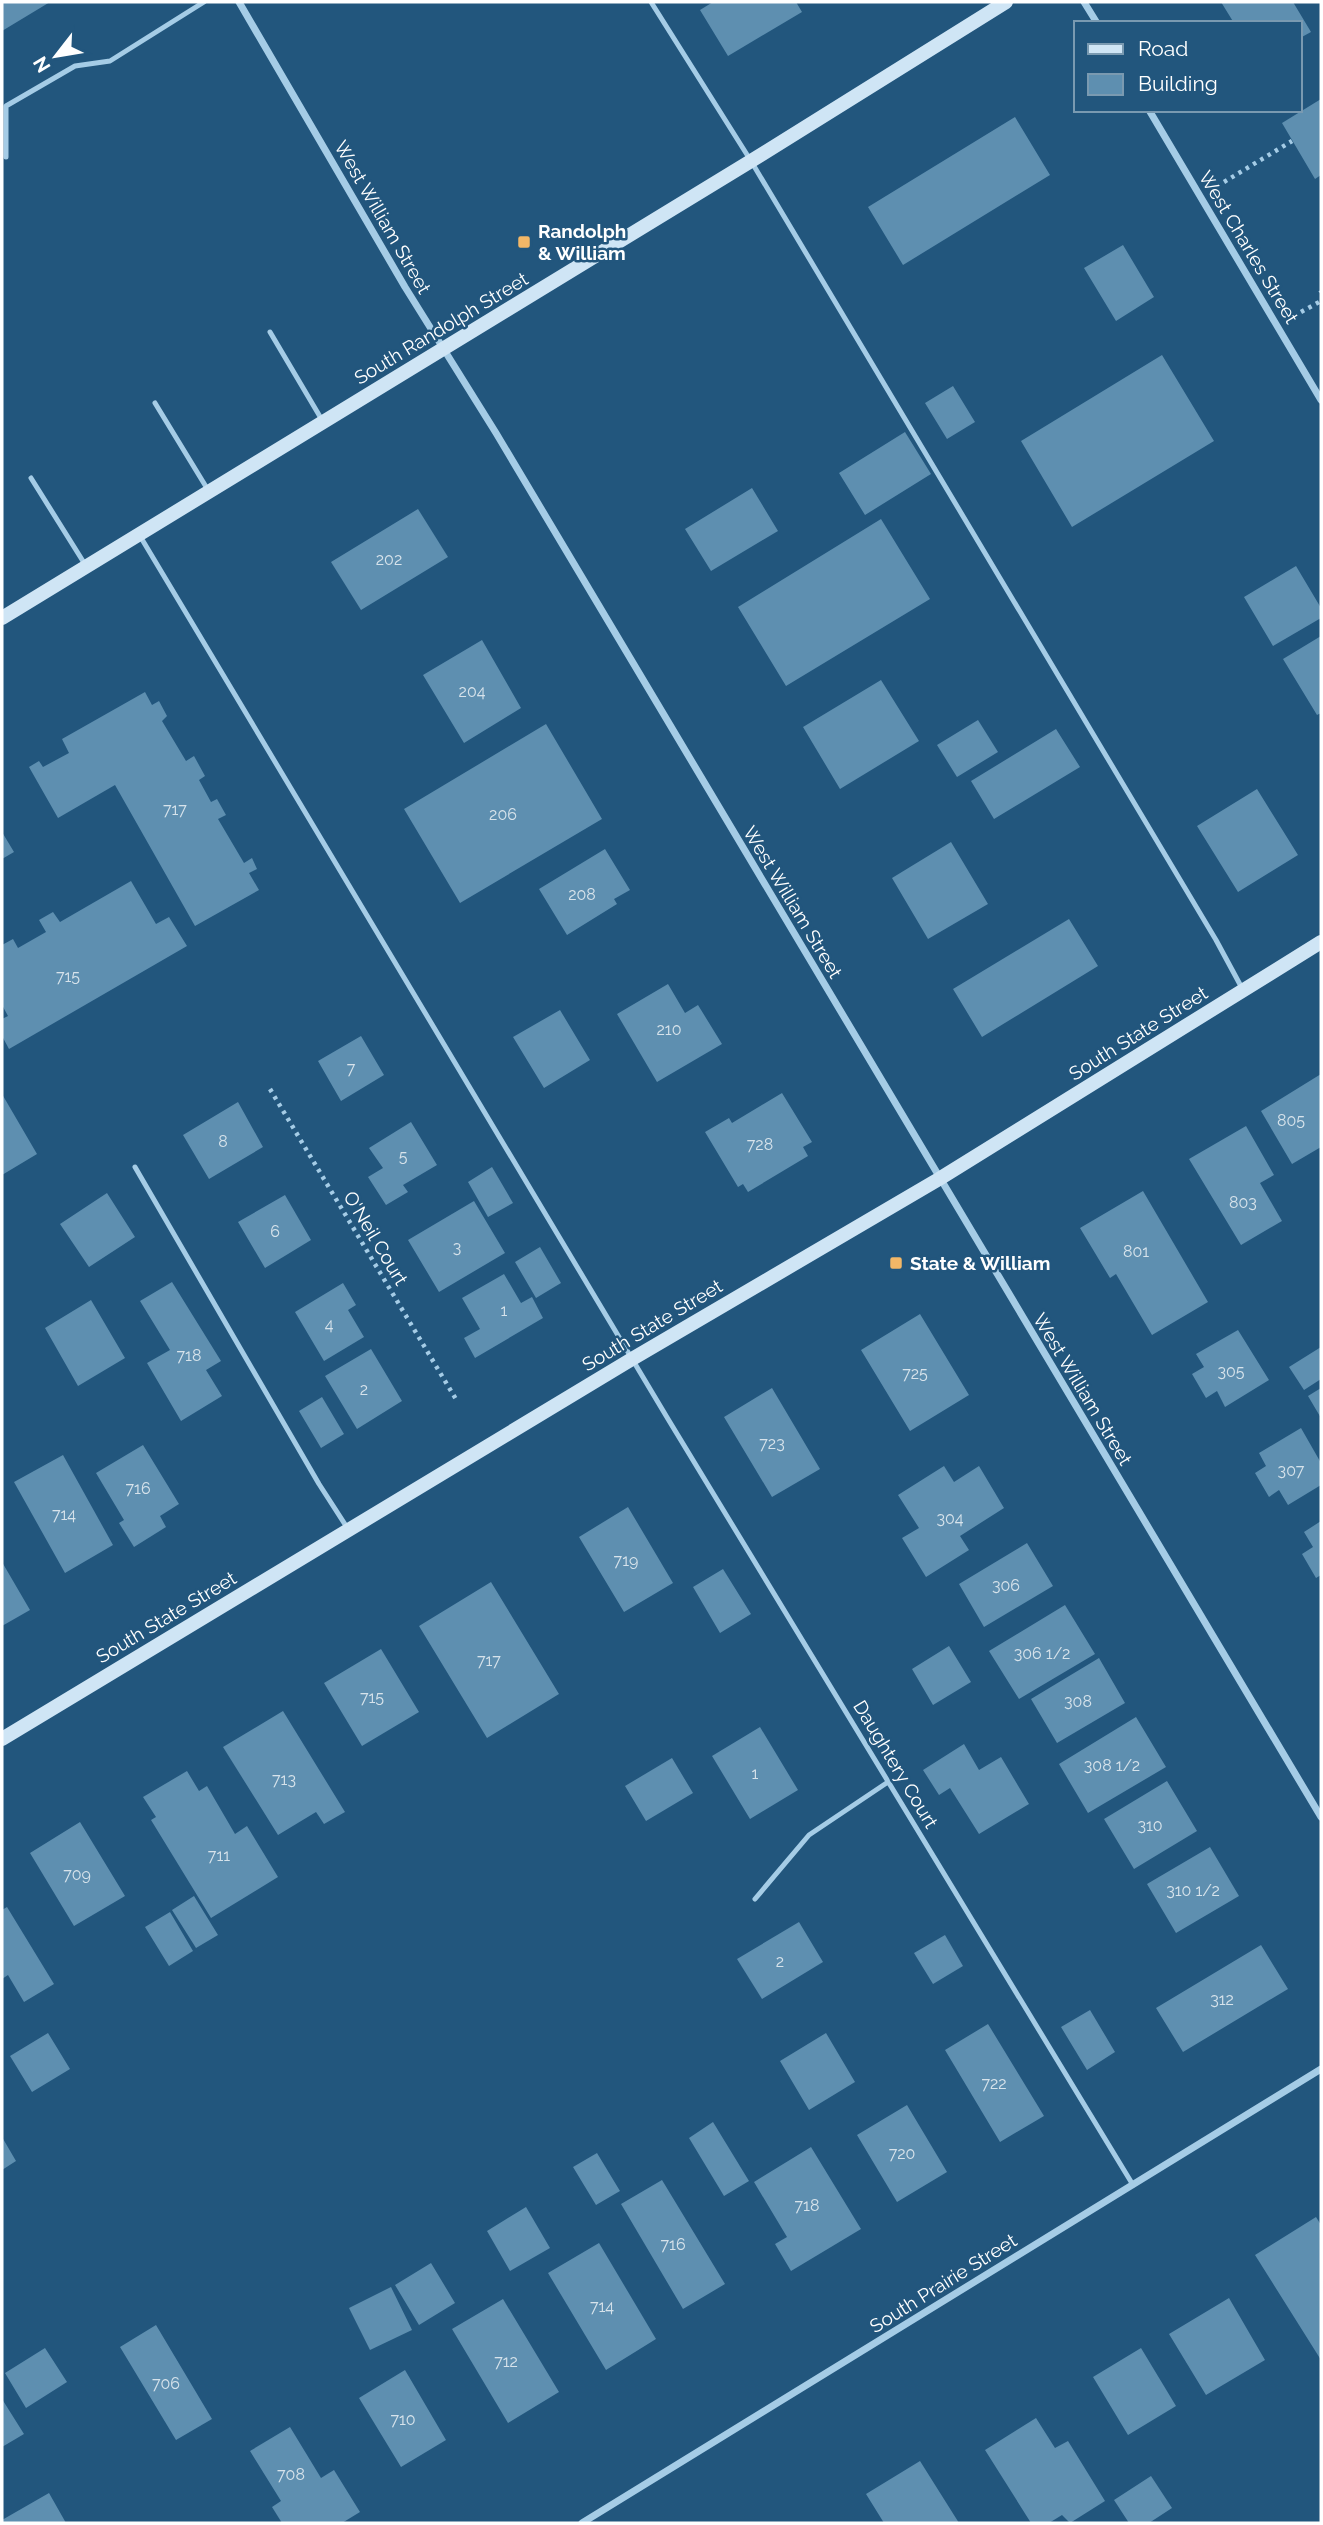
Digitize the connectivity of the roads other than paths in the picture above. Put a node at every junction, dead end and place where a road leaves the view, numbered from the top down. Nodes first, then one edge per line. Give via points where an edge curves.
1 (204, 2) edge
2 (239, 2) edge
3 (651, 2) edge
4 (1006, 2) edge
5 (1084, 2) edge
6 (1096, 21) edge
7 (1150, 112) edge
8 (6, 157) dead end
9 (751, 161) junction
10 (270, 332) dead end
11 (444, 349) junction
12 (1321, 400) edge
13 (155, 403) dead end
14 (323, 422) junction
15 (31, 478) dead end
16 (209, 490) junction
17 (139, 534) junction
18 (86, 566) junction
19 (2, 618) edge
20 (1321, 942) edge
21 (1243, 990) junction
22 (135, 1167) dead end
23 (939, 1179) junction
24 (632, 1359) junction
25 (348, 1530) junction
26 (2, 1739) edge
27 (888, 1782) junction
28 (1321, 1818) edge
29 (755, 1899) dead end
30 (1321, 2069) edge
31 (1133, 2185) junction
32 (582, 2523) edge

1 - 8 lane via 110,61 75,66 6,106
2 - 11 street, West William Street
3 - 9 lane
4 - 9 main road, South Randolph Street
5 - 6 street
7 - 12 street, West Charles Street
9 - 11 main road, South Randolph Street
9 - 21 lane
10 - 14 lane
11 - 14 main road, South Randolph Street
11 - 23 street, West William Street
13 - 16 lane
14 - 16 main road, South Randolph Street
15 - 18 lane
16 - 17 main road, South Randolph Street
17 - 18 main road, South Randolph Street
17 - 24 lane, Daughtery Court
18 - 19 main road, South Randolph Street
20 - 21 main road, South State Street
21 - 23 main road, South State Street
22 - 25 lane
23 - 24 main road, South State Street
23 - 28 street, West William Street
24 - 25 main road, South State Street
24 - 27 lane, Daughtery Court
25 - 26 main road, South State Street
27 - 29 lane via 809,1835
27 - 31 lane, Daughtery Court
30 - 31 street, South Prairie Street
31 - 32 street, South Prairie Street

